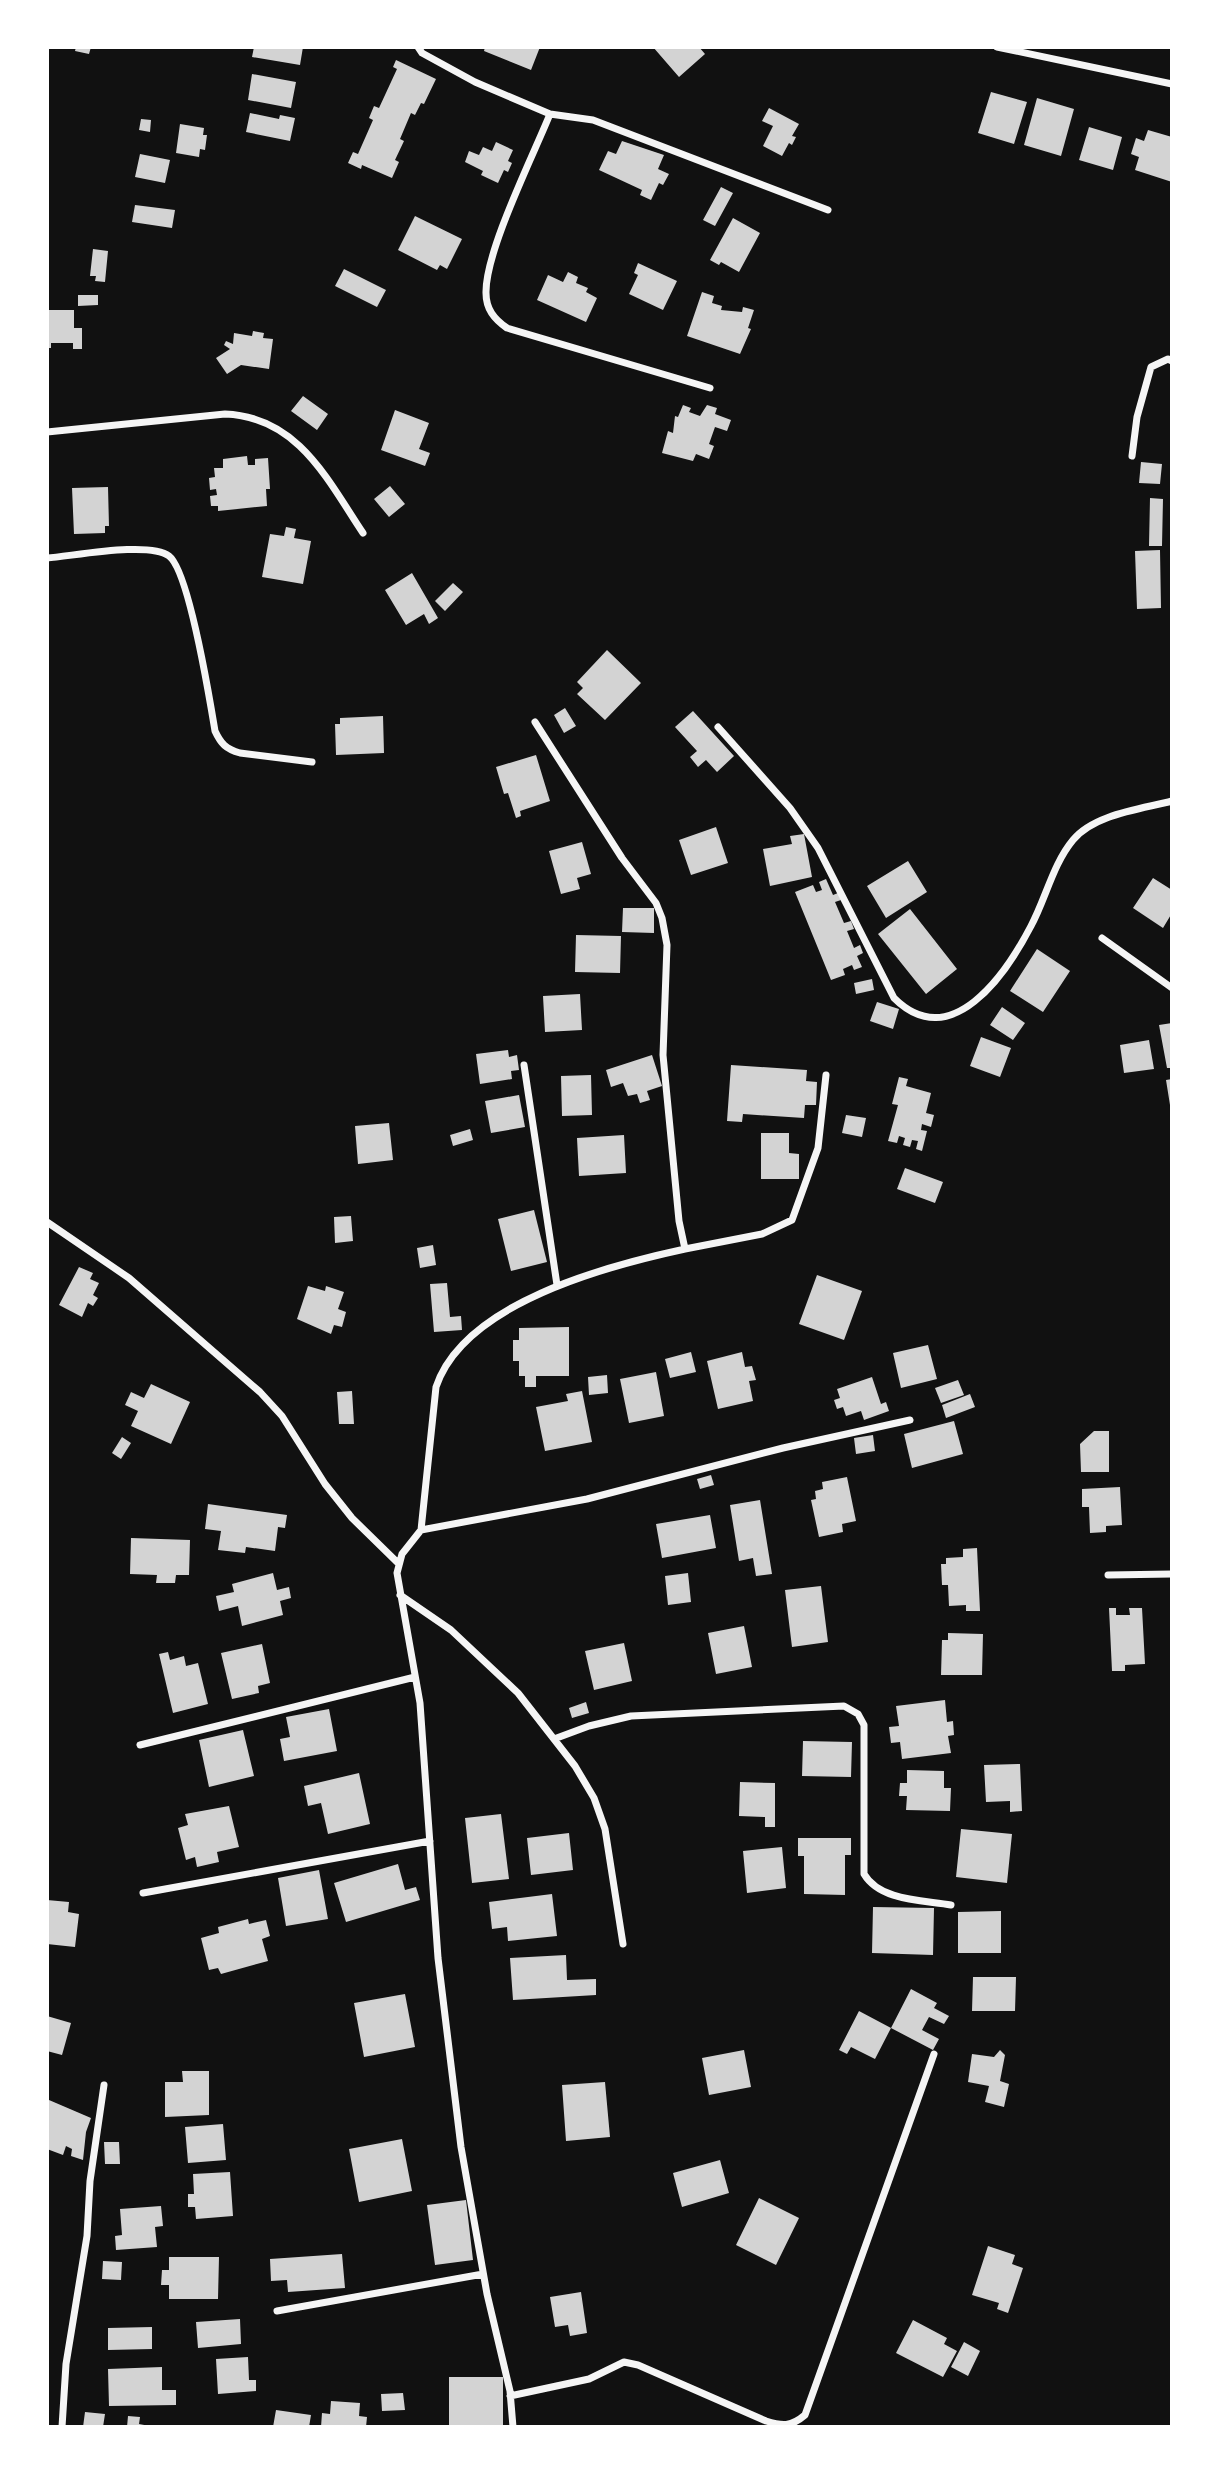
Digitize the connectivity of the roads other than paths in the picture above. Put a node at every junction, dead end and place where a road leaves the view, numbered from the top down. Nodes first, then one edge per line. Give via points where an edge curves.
1 (418, 47) edge
2 (998, 47) edge
3 (1172, 84) edge
4 (550, 114) junction
5 (828, 210) dead end
6 (1172, 361) edge
7 (710, 388) dead end
8 (47, 432) edge
9 (1132, 456) dead end
10 (363, 533) dead end
11 (47, 558) edge
12 (535, 722) dead end
13 (718, 727) dead end
14 (312, 762) dead end
15 (1172, 801) edge
16 (1102, 938) dead end
17 (1172, 988) edge
18 (524, 1065) dead end
19 (826, 1075) dead end
20 (47, 1222) edge
21 (685, 1249) junction
22 (558, 1284) junction
23 (910, 1420) dead end
24 (421, 1530) junction
25 (399, 1564) junction
26 (1172, 1574) edge
27 (1108, 1575) dead end
28 (400, 1595) junction
29 (415, 1677) junction
30 (554, 1740) junction
31 (140, 1745) dead end
32 (430, 1841) junction
33 (143, 1893) dead end
34 (951, 1905) dead end
35 (623, 1944) dead end
36 (934, 2054) dead end
37 (104, 2085) dead end
38 (483, 2274) junction
39 (277, 2311) dead end
40 (510, 2396) junction
41 (62, 2427) edge
42 (513, 2427) edge

1 - 4 street via 475,82
2 - 3 street
4 - 5 street via 593,120
4 - 7 street via 491,262 486,294 491,314 507,328
6 - 9 street via 1151,367
8 - 10 street via 225,414 264,421 309,452
11 - 14 street via 138,550 168,555 177,565 185,591 221,743 240,753
12 - 21 street via 662,918 667,945 663,1055
13 - 15 street via 790,808 818,848 894,998 908,1013 922,1017 942,1019 961,1012 993,983 1032,925 1074,839 1092,826
16 - 17 street
18 - 22 street
19 - 21 street via 818,1148 792,1220 762,1234
20 - 25 street via 129,1278 260,1392 282,1416 352,1518
21 - 22 street
22 - 24 street via 475,1333 442,1367
23 - 24 street via 587,1499
24 - 25 street
25 - 28 street
26 - 27 street
28 - 29 street
28 - 30 street via 474,1651 518,1693
29 - 31 street
29 - 32 street
30 - 34 street via 631,1716 844,1706 858,1714 864,1725 863,1874 870,1885 886,1894
30 - 35 street via 594,1798 604,1829
32 - 33 street
32 - 38 street via 438,1958 461,2147
36 - 40 street via 805,2415 794,2424 766,2421 624,2362 589,2379
37 - 41 street via 87,2236 66,2364
38 - 39 street
38 - 40 street
40 - 42 street

